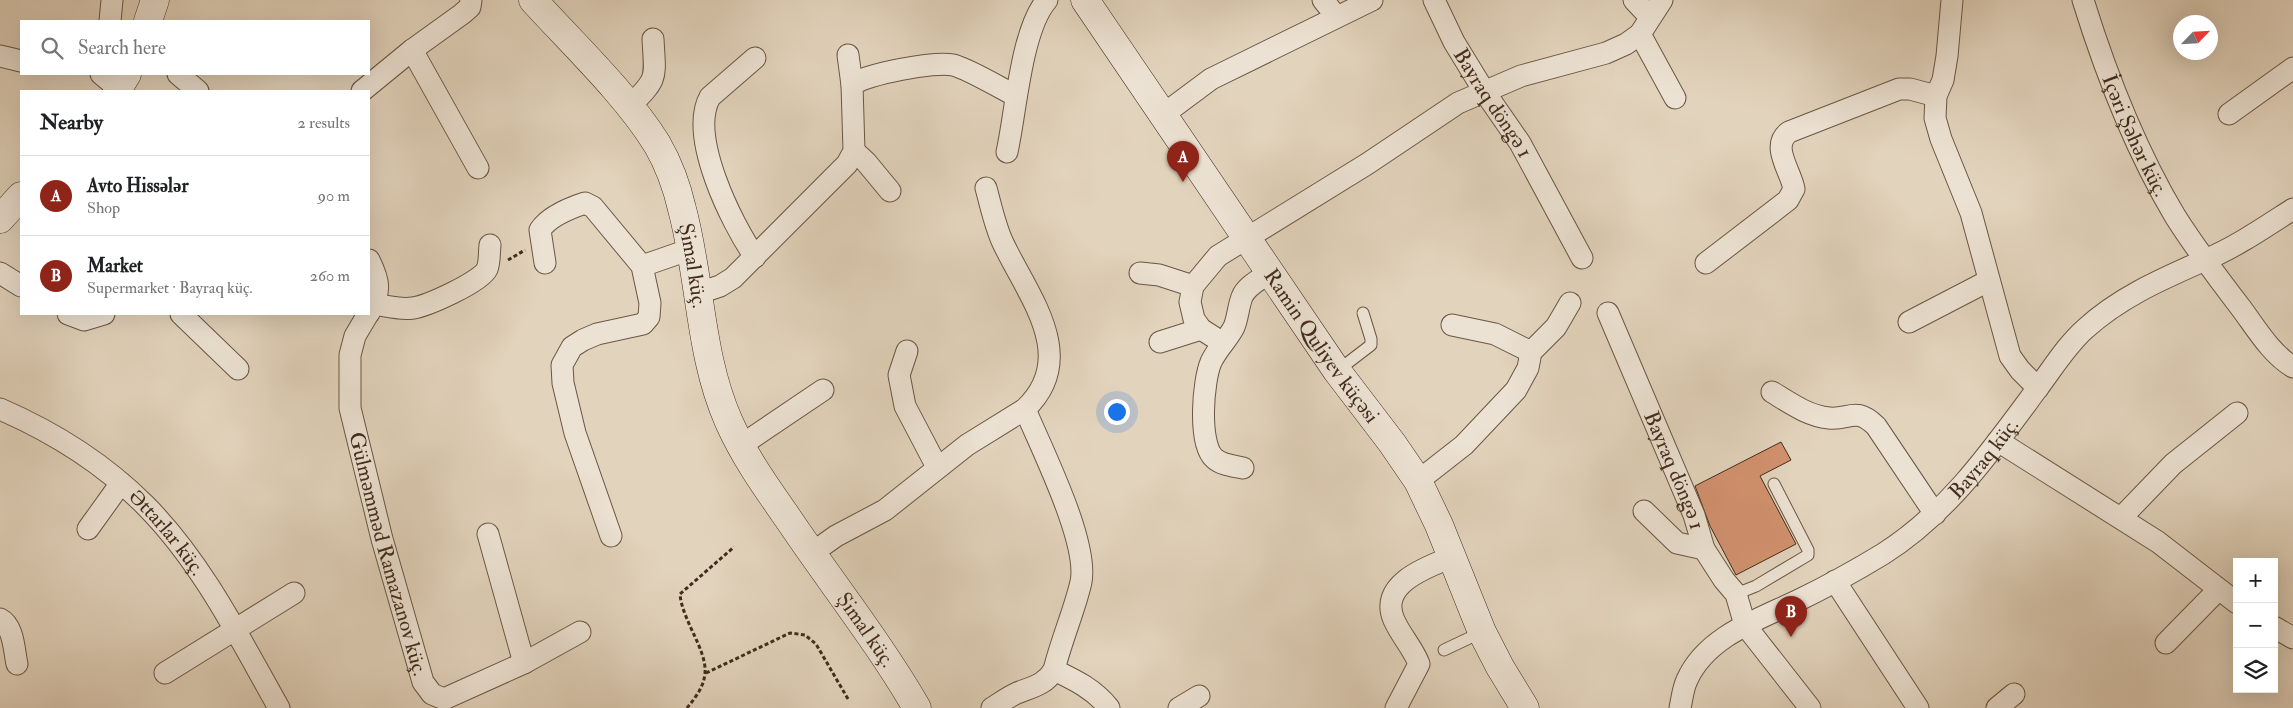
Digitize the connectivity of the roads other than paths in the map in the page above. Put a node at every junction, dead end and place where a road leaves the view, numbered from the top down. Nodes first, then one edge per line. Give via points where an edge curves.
1 (112, 0) edge
2 (155, 0) edge
3 (472, 0) edge
4 (533, 0) edge
5 (1047, 0) edge
6 (1085, 0) edge
7 (1372, 0) edge
8 (1434, 0) edge
9 (1634, 0) edge
10 (1952, 0) edge
11 (2084, 0) edge
12 (1330, 8) edge
13 (1651, 17) edge
14 (110, 20) edge
15 (148, 20) edge
16 (653, 39) dead end
17 (412, 50) junction
18 (848, 55) dead end
19 (0, 56) edge
20 (755, 58) dead end
21 (20, 61) edge
22 (2293, 68) edge
23 (179, 75) edge
24 (852, 85) junction
25 (197, 90) edge
26 (363, 90) edge
27 (1484, 91) junction
28 (1016, 96) junction
29 (1936, 96) junction
30 (1675, 98) dead end
31 (630, 106) junction
32 (1164, 114) junction
33 (2229, 114) dead end
34 (854, 151) junction
35 (1007, 152) dead end
36 (478, 168) dead end
37 (986, 188) dead end
38 (890, 191) dead end
39 (20, 197) edge
40 (2293, 209) edge
41 (0, 219) edge
42 (1246, 237) junction
43 (691, 249) junction
44 (544, 253) road end
45 (489, 254) road end
46 (755, 257) junction
47 (1582, 258) dead end
48 (2205, 261) junction
49 (370, 262) edge
50 (1706, 263) dead end
51 (642, 266) junction
52 (1270, 272) junction
53 (0, 273) edge
54 (1140, 273) dead end
55 (1988, 281) junction
56 (20, 285) edge
57 (1193, 286) junction
58 (699, 293) junction
59 (1570, 304) dead end
60 (370, 310) edge
61 (1363, 313) dead end
62 (1608, 313) dead end
63 (71, 315) edge
64 (101, 315) edge
65 (182, 315) edge
66 (367, 315) edge
67 (1909, 322) dead end
68 (1452, 325) dead end
69 (1202, 329) junction
70 (1160, 342) dead end
71 (1223, 343) junction
72 (907, 351) dead end
73 (1531, 352) junction
74 (2293, 367) edge
75 (238, 369) dead end
76 (1337, 371) junction
77 (2038, 388) junction
78 (823, 390) dead end
79 (1772, 392) dead end
80 (0, 409) edge
81 (1025, 409) junction
82 (2237, 413) dead end
83 (1998, 441) junction
84 (740, 446) junction
85 (937, 467) junction
86 (1243, 468) dead end
87 (1418, 481) junction
88 (121, 483) junction
89 (1774, 484) dead end
90 (1644, 511) dead end
91 (1935, 514) junction
92 (2121, 518) junction
93 (88, 530) dead end
94 (488, 534) dead end
95 (611, 536) dead end
96 (1704, 549) junction
97 (812, 554) junction
98 (1452, 557) junction
99 (1835, 581) junction
100 (2218, 590) junction
101 (294, 592) dead end
102 (1736, 594) junction
103 (2233, 600) edge
104 (0, 620) edge
105 (1745, 625) junction
106 (2278, 629) edge
107 (235, 631) junction
108 (580, 632) dead end
109 (1482, 632) junction
110 (2293, 638) edge
111 (2166, 643) dead end
112 (1444, 650) dead end
113 (524, 663) junction
114 (17, 664) dead end
115 (1054, 670) junction
116 (165, 673) dead end
117 (2014, 694) dead end
118 (1199, 696) dead end
119 (279, 708) edge
120 (918, 708) edge
121 (992, 708) edge
122 (1109, 708) edge
123 (1179, 708) edge
124 (1396, 708) edge
125 (1525, 708) edge
126 (1680, 708) edge
127 (1810, 708) edge
128 (1918, 708) edge
129 (1997, 708) edge

1 - 14 street
2 - 15 street
3 - 17 street via 462,14
4 - 31 street, Şimal küç.
5 - 28 street via 1034,21
6 - 32 street, Ramin Quliyev küçəsi
7 - 12 street
8 - 27 street, Bayraq döngə 1 via 1454,42
9 - 13 street
10 - 29 street via 1947,56 1943,80
11 - 48 street, İçəri Şəhər küç. via 2098,49 2132,133 2174,214
12 - 32 street via 1211,79
13 - 27 street via 1626,44 1606,53 1536,71
13 - 30 street
16 - 31 street via 654,74 651,84
17 - 26 street
17 - 36 street
18 - 24 street
19 - 21 street
20 - 46 street via 710,97 703,118 704,136 722,195 738,231
22 - 33 street
23 - 25 street
24 - 28 street via 872,75 953,65
24 - 34 street
27 - 42 street via 1458,103 1344,179
27 - 47 street, Bayraq döngə 1 via 1520,143
28 - 35 street
29 - 50 street via 1898,89 1782,137 1779,147 1794,190 1788,200
29 - 55 street via 1935,118 1971,213
31 - 43 street, Şimal küç. via 658,145 682,208
32 - 42 street, Ramin Quliyev küçəsi
34 - 38 street
34 - 46 street via 847,164
37 - 81 street via 1002,241 1044,324 1050,349 1050,365 1033,401
39 - 41 street
40 - 48 street, Bayraq küç.
42 - 52 street, Ramin Quliyev küçəsi
42 - 57 street via 1218,256
43 - 51 street
43 - 58 street, Şimal küç.
44 - 51 street via 540,230 545,222 585,203 594,207
45 - 60 street via 482,277 472,284 415,308
46 - 58 street via 727,282
48 - 74 street, İçəri Şəhər küç. via 2282,361
48 - 77 street, Bayraq küç. via 2157,281 2099,317 2067,347
49 - 60 street, Gülməmməd Ramazanov küç. via 379,289
51 - 95 street via 650,303 649,317 643,324 583,340 572,347 562,365 575,433
52 - 71 street via 1242,296 1234,326
52 - 76 street, Ramin Quliyev küçəsi
53 - 56 street
54 - 57 street via 1159,275
55 - 67 street
55 - 77 street via 2010,356
57 - 69 street via 1190,302 1194,319
58 - 84 street, Şimal küç. via 716,388
59 - 73 street via 1556,328
61 - 76 lane via 1370,345
62 - 96 street, Bayraq döngə 1 via 1694,515
63 - 64 street via 84,320
65 - 75 street
66 - 113 street, Gülməmməd Ramazanov küç. via 355,336 350,355 350,408 382,539 423,682 432,694 444,699
68 - 73 street via 1495,334
69 - 70 street
69 - 71 street
71 - 86 street via 1211,363 1206,384 1205,434 1214,458
72 - 85 street via 899,375 904,406
73 - 87 street via 1528,368 1516,390 1464,445
76 - 87 street, Ramin Quliyev küçəsi
77 - 83 street, Bayraq küç.
78 - 84 street
79 - 91 street via 1802,411 1830,418 1851,414 1867,417
80 - 88 street, Əttarlar küç. via 64,442
81 - 85 street
81 - 115 street via 1072,524 1082,566 1081,582
82 - 92 street via 2173,464
83 - 91 street, Bayraq küç. via 1970,478
83 - 92 street
84 - 97 street, Şimal küç.
85 - 97 street via 886,510 836,536
87 - 98 street, Ramin Quliyev küçəsi
88 - 93 street
88 - 107 street, Əttarlar küç. via 174,539
89 - 102 lane via 1808,555
90 - 96 street via 1677,543
91 - 99 street, Bayraq küç. via 1910,536
92 - 100 street via 2158,542
94 - 113 street
96 - 102 street, Bayraq döngə 1
97 - 120 street, Şimal küç. via 864,624
98 - 109 street, Ramin Quliyev küçəsi
98 - 124 street via 1406,579 1396,591 1392,604 1393,618 1419,664
99 - 105 street, Bayraq küç.
99 - 128 street
100 - 103 street
100 - 111 street
101 - 107 street
102 - 105 street, Bayraq döngə 1
104 - 114 street via 10,631
105 - 126 street, Bayraq küç. via 1720,642 1700,662 1686,680
105 - 127 street
106 - 110 street
107 - 116 street
107 - 119 street, Əttarlar küç.
108 - 113 street, Gülməmməd Ramazanov küç.
109 - 112 lane
109 - 125 street, Ramin Quliyev küçəsi
115 - 121 street via 1038,686
115 - 122 street via 1082,684
117 - 129 street
118 - 123 street

